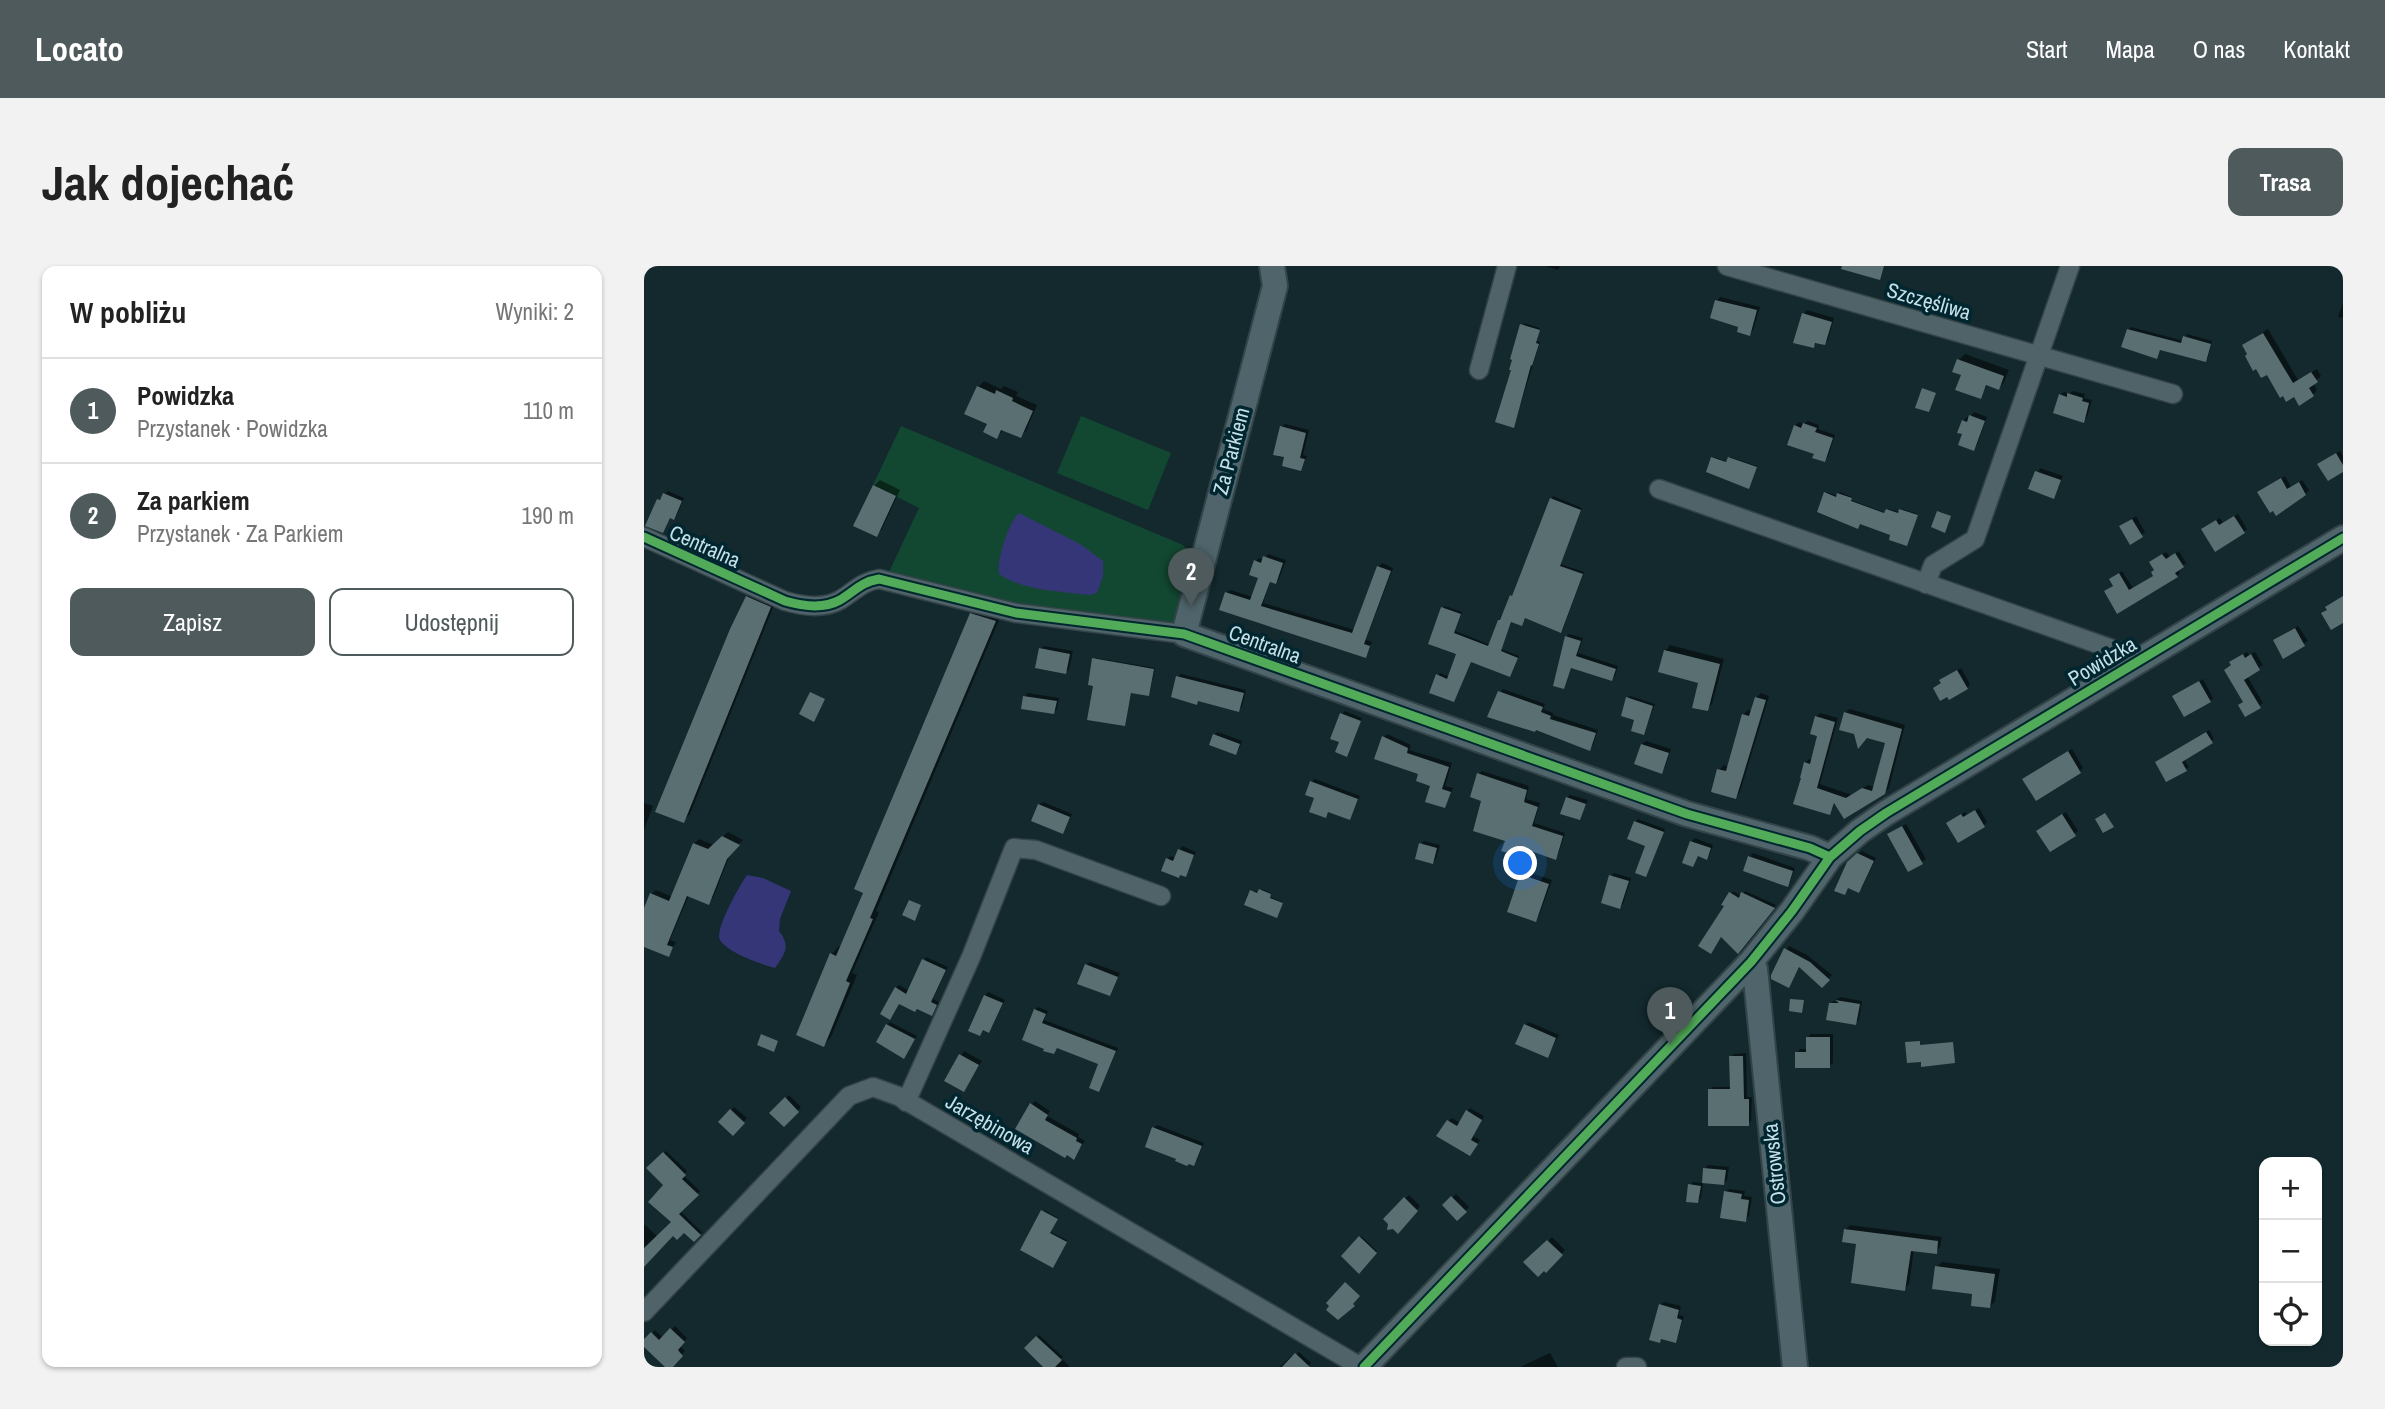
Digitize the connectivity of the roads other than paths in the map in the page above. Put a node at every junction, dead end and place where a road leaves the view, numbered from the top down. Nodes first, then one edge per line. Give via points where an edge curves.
1 (1507, 266) edge
2 (1727, 266) edge
3 (2070, 266) edge
4 (1274, 267) edge
5 (2038, 356) junction
6 (1479, 370) dead end
7 (2173, 394) dead end
8 (1659, 489) dead end
9 (644, 537) edge
10 (2343, 538) edge
11 (1926, 583) junction
12 (1184, 634) junction
13 (2135, 662) junction
14 (1830, 858) junction
15 (1161, 896) dead end
16 (1751, 962) junction
17 (906, 1102) junction
18 (644, 1312) edge
19 (1363, 1367) edge
20 (1626, 1367) edge
21 (1637, 1367) edge
22 (1795, 1367) edge

1 - 6 street
2 - 5 street, Szczęśliwa
3 - 5 street
4 - 12 street, Za Parkiem via 1275,286
5 - 7 street, Szczęśliwa
5 - 11 street via 1975,539 1933,565
8 - 11 street
9 - 12 street, Centralna via 802,606 831,604 866,581 879,579 1016,613
10 - 13 street, Powidzka
11 - 13 street via 2115,650
12 - 14 street, Centralna via 1687,814 1810,848
13 - 14 street, Powidzka via 1886,813
14 - 16 street, Powidzka
15 - 17 street via 1036,850 1014,848
16 - 19 street, Powidzka
16 - 22 street, Ostrowska
17 - 18 street, Jarzębinowa via 873,1087 849,1096
17 - 19 street, Jarzębinowa
20 - 21 street

